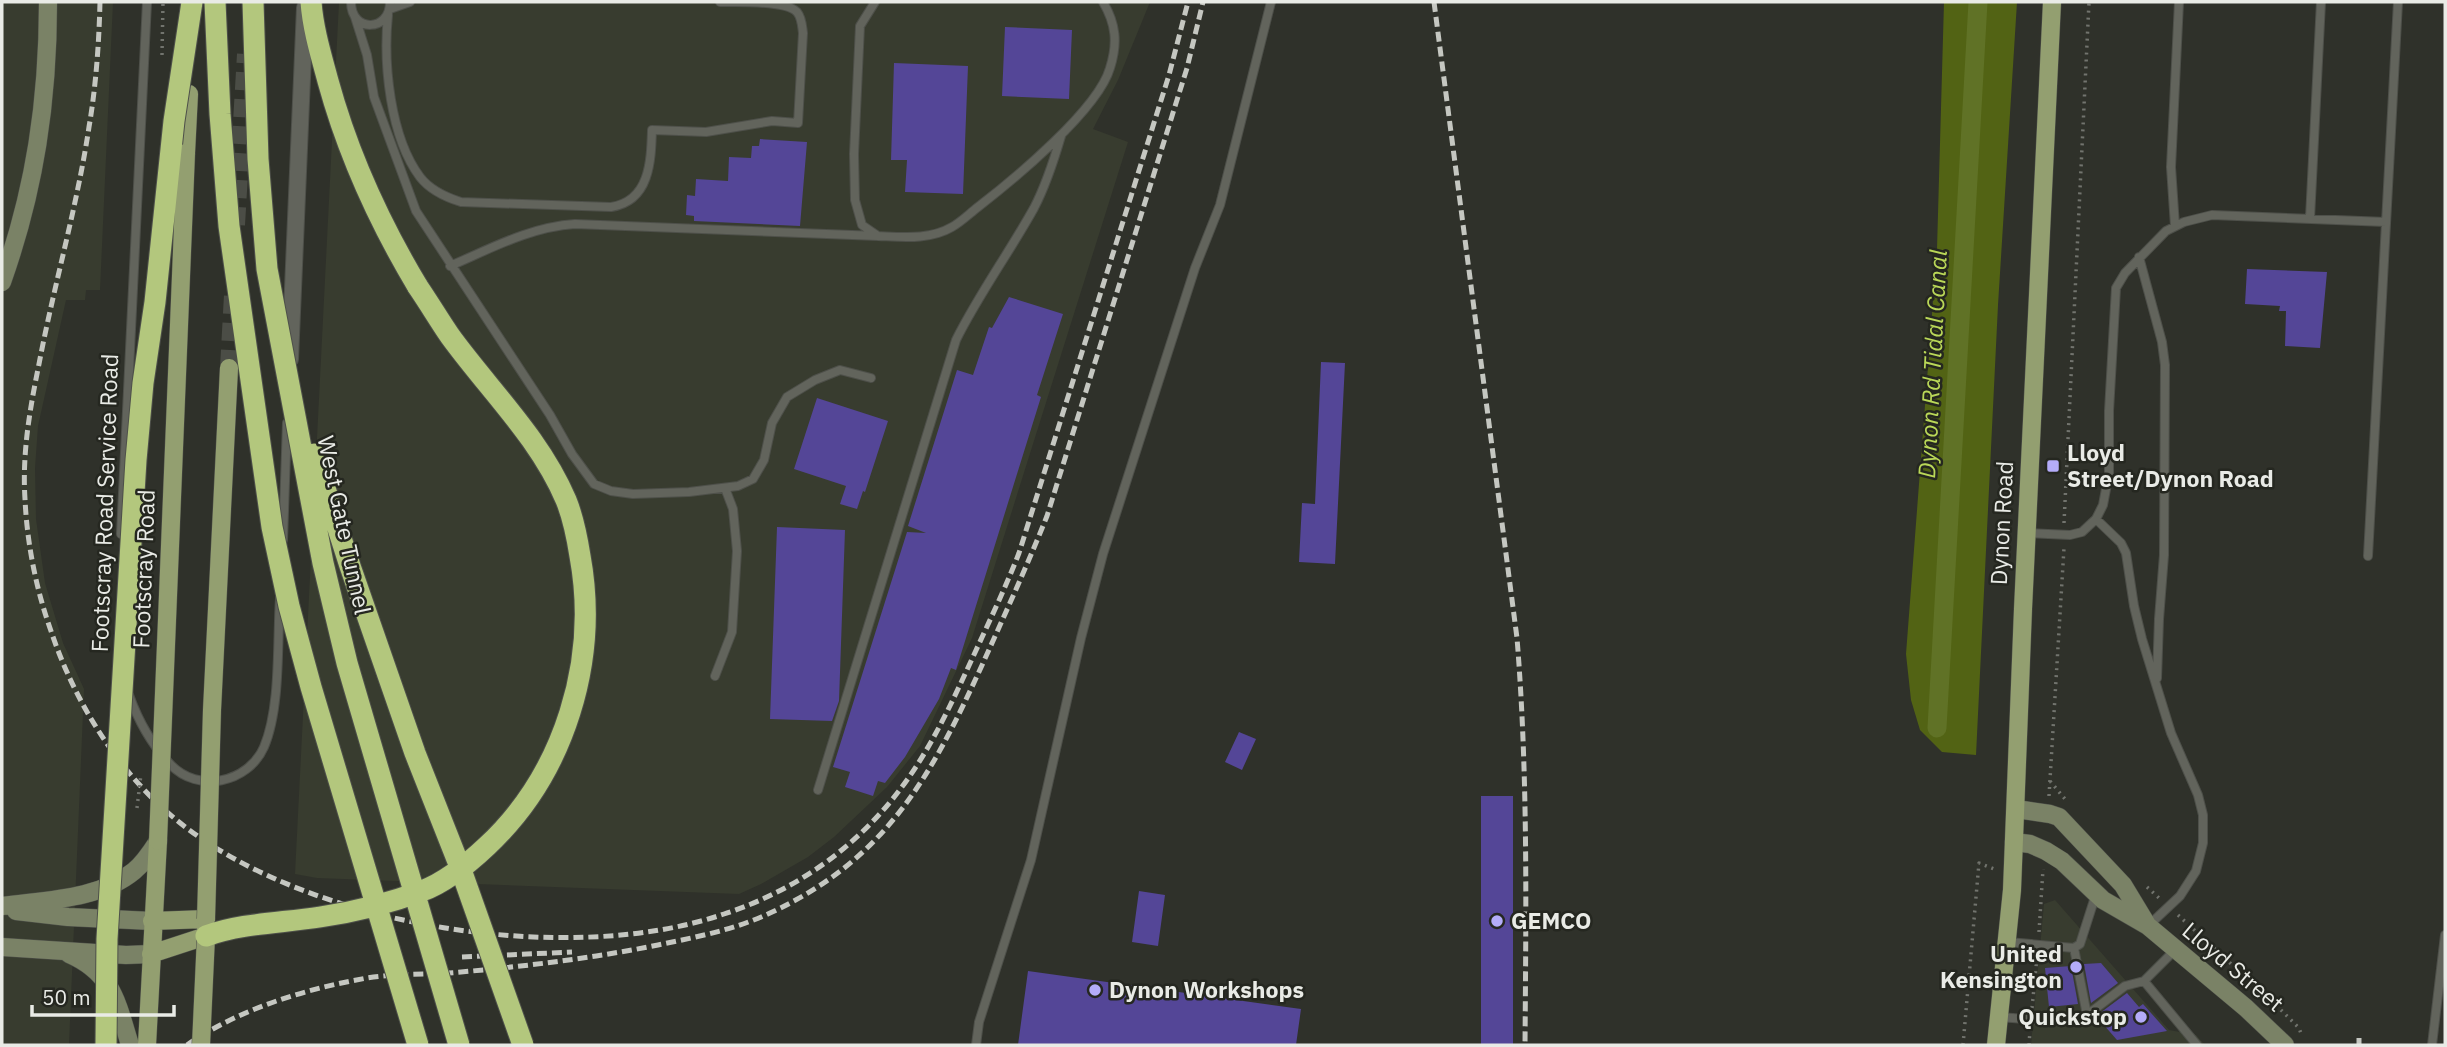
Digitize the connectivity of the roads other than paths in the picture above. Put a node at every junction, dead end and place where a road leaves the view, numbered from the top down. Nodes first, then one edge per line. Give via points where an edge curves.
1 (48, 2) edge
2 (146, 2) edge
3 (192, 2) edge
4 (215, 2) edge
5 (253, 2) edge
6 (308, 2) edge
7 (351, 2) edge
8 (410, 2) edge
9 (720, 2) edge
10 (875, 2) edge
11 (1103, 2) edge
12 (1271, 2) edge
13 (2052, 2) edge
14 (2179, 2) edge
15 (2321, 2) edge
16 (2398, 2) edge
17 (758, 3) edge
18 (389, 9) edge
19 (355, 17) junction
20 (189, 94) dead end
21 (1062, 133) junction
22 (2310, 218) junction
23 (2386, 222) junction
24 (2175, 226) junction
25 (878, 236) junction
26 (2139, 257) junction
27 (450, 266) junction
28 (2, 282) edge
29 (284, 358) junction
30 (229, 368) tunnel mouth
31 (871, 378) dead end
32 (288, 424) joint
33 (724, 488) junction
34 (2096, 519) junction
35 (2026, 533) junction
36 (121, 547) dead end
37 (2368, 556) dead end
38 (120, 561) dead end
39 (715, 676) dead end
40 (2157, 688) junction
41 (818, 790) dead end
42 (2016, 809) junction
43 (158, 841) junction
44 (2014, 842) junction
45 (2096, 894) junction
46 (2, 907) edge
47 (152, 921) junction
48 (2148, 926) junction
49 (206, 928) junction
50 (2445, 935) edge
51 (2008, 942) junction
52 (2, 947) edge
53 (2074, 948) junction
54 (60, 950) junction
55 (2175, 950) junction
56 (151, 954) junction
57 (2144, 981) junction
58 (2087, 1015) junction
59 (2000, 1017) junction
60 (106, 1045) edge
61 (130, 1045) edge
62 (147, 1045) edge
63 (201, 1045) edge
64 (418, 1045) edge
65 (459, 1045) edge
66 (523, 1045) edge
67 (976, 1045) edge
68 (1996, 1045) edge
69 (2197, 1045) edge
70 (2285, 1045) edge
71 (2432, 1045) edge

1 - 28 street via 39,139 25,209
2 - 36 lane, Footscray Road Service Road
3 - 60 highway, bridge via 137,447 107,939
4 - 64 highway, bridge via 229,226 272,527 319,713
5 - 29 highway, West Gate Tunnel, bridge via 267,269
6 - 32 street
6 - 49 highway, bridge via 340,125 392,244 451,337 524,427 566,501 584,580 584,646 569,719 550,762 501,833 449,877 424,890 343,913
7 - 19 lane
8 - 18 lane
9 - 17 lane
10 - 25 lane via 860,26 854,154 855,200 862,225
11 - 21 lane via 1116,36 1110,70 1089,105
12 - 67 lane via 1220,205 1195,268 1103,554 1031,860 979,1022
13 - 35 main road, Dynon Road
14 - 24 lane via 2171,167
15 - 22 lane
16 - 23 lane
17 - 18 lane via 791,7 802,22 798,122 772,121 706,132 652,130 651,159 643,186 617,206 461,202 434,190 420,176 403,143 390,93
18 - 19 lane via 373,25
19 - 27 lane via 374,97 397,165 416,211
20 - 43 main road, Footscray Road, bridge
21 - 25 lane via 952,228 916,237
21 - 41 lane via 1035,206 956,340
22 - 23 lane
22 - 24 lane via 2212,215
23 - 37 lane
24 - 26 lane
25 - 27 lane via 575,223 525,232
26 - 34 lane via 2124,273 2114,295 2109,473
26 - 40 lane via 2165,365 2165,544
27 - 33 lane via 594,484 633,494
29 - 65 highway, West Gate Tunnel, bridge via 347,663
29 - 66 highway, bridge via 406,728
30 - 49 main road, bridge
31 - 33 lane via 840,370 787,397 772,423 764,460 754,479
32 - 38 lane, Footscray Road Service Road via 270,732 263,750 244,773 228,780 201,780 177,771 141,723 125,684 117,643
33 - 39 lane via 733,509 737,551 732,632
34 - 35 lane via 2082,532
34 - 40 lane via 2126,553 2137,622
35 - 42 main road, Dynon Road
40 - 48 lane via 2201,805 2203,843 2191,880
42 - 44 main road, Dynon Road
42 - 48 street, Lloyd Street via 2059,817 2123,886
43 - 46 street via 142,864 115,883 69,897
43 - 47 main road, Footscray Road
44 - 45 street, Lloyd Street via 2030,844 2062,861
44 - 51 main road, Dynon Road
45 - 48 street, Lloyd Street
45 - 53 lane via 2080,944
46 - 47 street via 68,917
47 - 49 main road
47 - 56 main road, Footscray Road
48 - 55 street, Lloyd Street
49 - 56 main road
49 - 63 main road, bridge
50 - 71 lane
51 - 53 lane
51 - 59 main road, Dynon Road
52 - 54 street
53 - 58 lane
54 - 56 street
54 - 61 street, bridge via 86,961 105,980
55 - 57 lane
55 - 70 street, Lloyd Street
56 - 62 main road, Footscray Road
57 - 58 lane via 2125,986
57 - 69 lane
58 - 59 lane via 2031,1020
59 - 68 main road, Dynon Road

